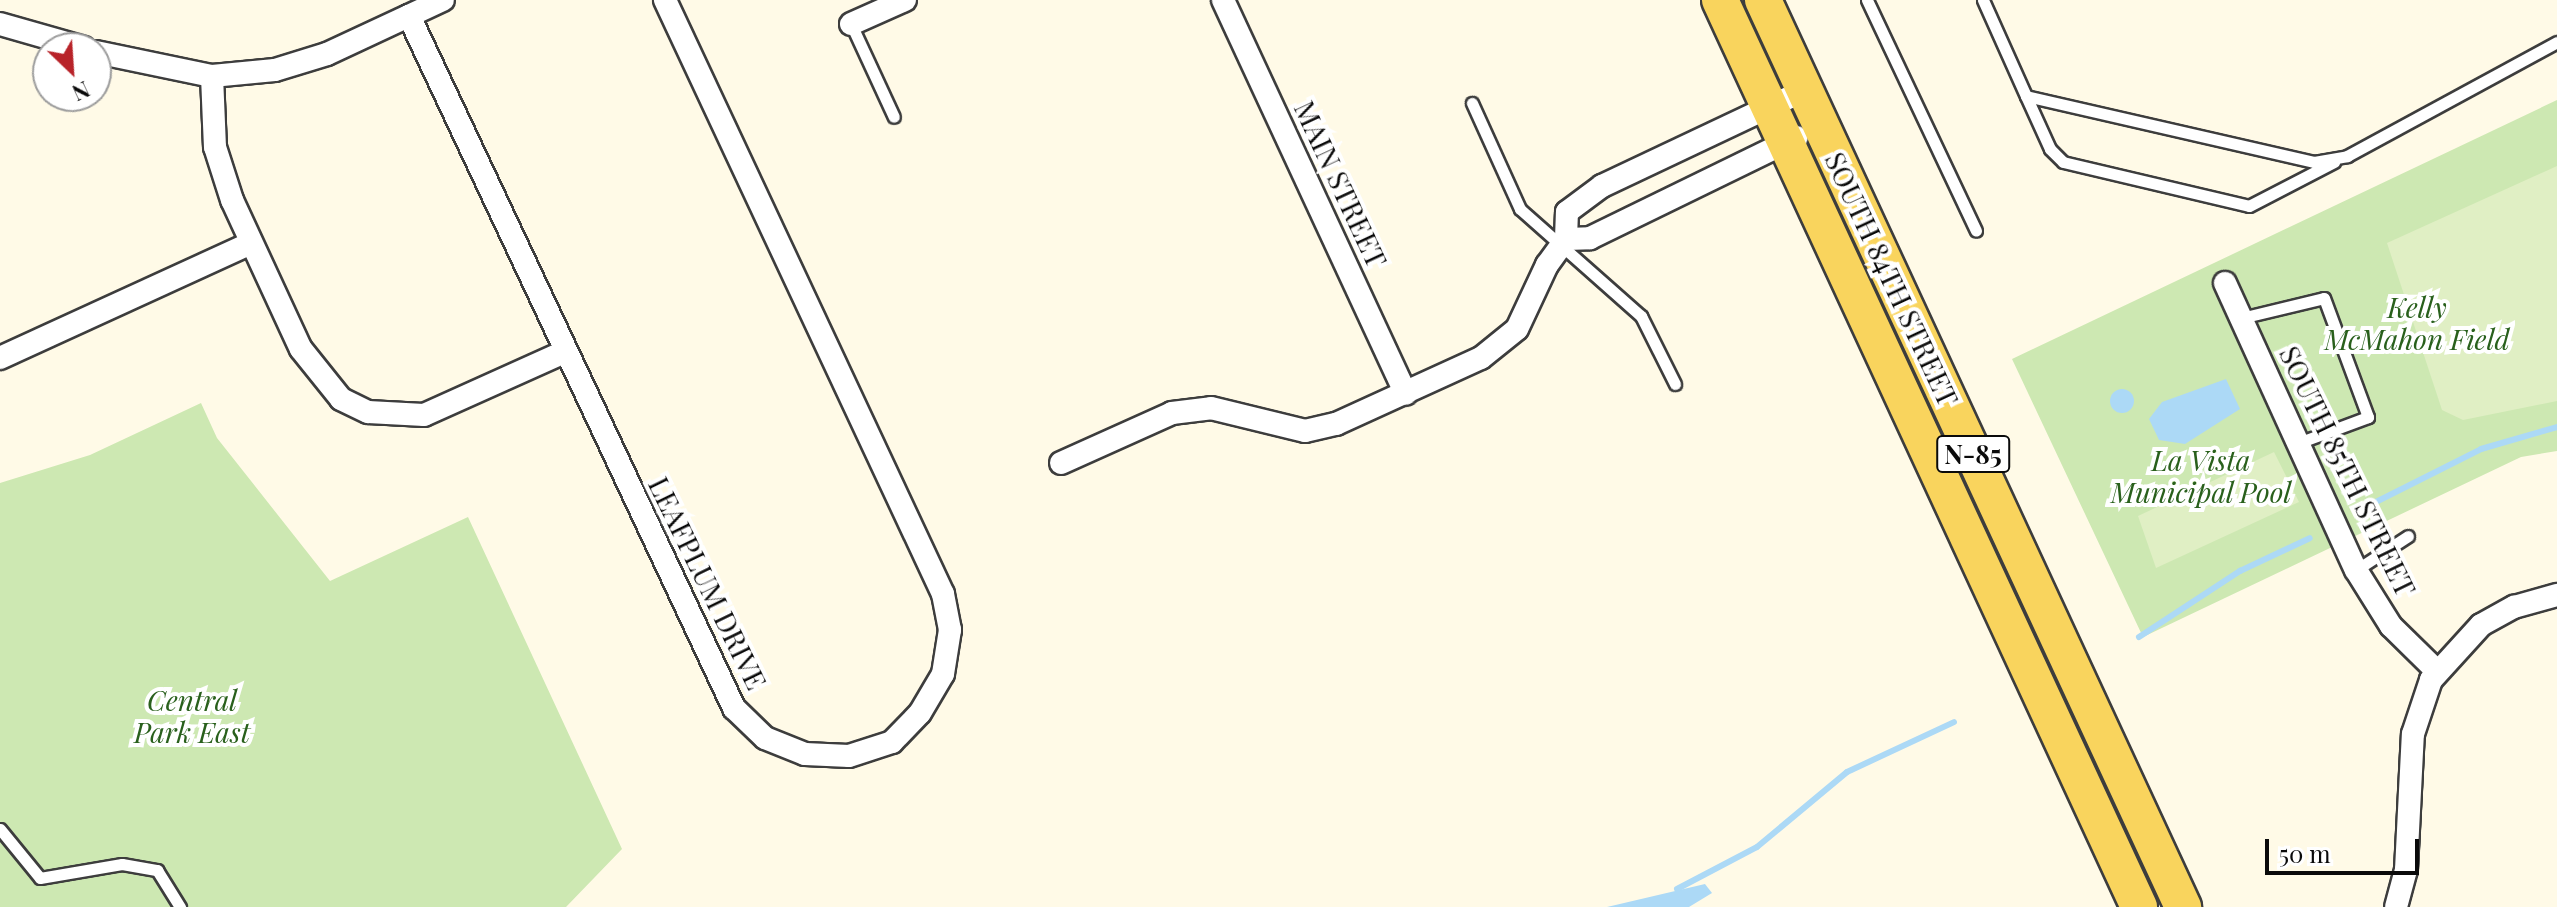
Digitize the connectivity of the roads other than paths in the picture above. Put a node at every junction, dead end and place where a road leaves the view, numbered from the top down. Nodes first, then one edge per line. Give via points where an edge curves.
1 (443, 0) edge
2 (665, 0) edge
3 (905, 0) edge
4 (1223, 0) edge
5 (1720, 0) edge
6 (1763, 0) edge
7 (1867, 0) edge
8 (1983, 0) edge
9 (409, 16) junction
10 (0, 24) edge
11 (851, 24) joint
12 (32, 33) edge
13 (2557, 42) edge
14 (112, 55) edge
15 (212, 76) junction
16 (1805, 90) junction
17 (2026, 96) junction
18 (1472, 103) dead end
19 (1770, 107) junction
20 (894, 117) dead end
21 (1821, 126) junction
22 (1787, 142) junction
23 (2347, 156) junction
24 (1976, 231) dead end
25 (251, 243) junction
26 (1563, 243) junction
27 (2225, 283) dead end
28 (2241, 318) junction
29 (564, 352) junction
30 (0, 358) edge
31 (1675, 384) dead end
32 (1406, 394) junction
33 (2298, 443) junction
34 (1061, 463) dead end
35 (2408, 536) dead end
36 (2356, 570) junction
37 (2557, 595) edge
38 (2437, 671) junction
39 (0, 829) edge
40 (180, 907) edge
41 (2139, 907) edge
42 (2183, 907) edge
43 (2396, 907) edge

1 - 9 street
2 - 29 street, LEAFPLUM DRIVE via 943,594 950,630 943,674 920,713 892,742 849,756 805,754 765,738 734,708
3 - 11 street
4 - 32 street, MAIN STREET
5 - 19 main road, SOUTH 84TH STREET / N-85
6 - 16 main road, SOUTH 84TH STREET / N-85
7 - 24 lane
8 - 17 lane
9 - 15 street via 275,70
9 - 29 street, LEAFPLUM DRIVE
10 - 12 street
11 - 20 lane
13 - 23 lane
14 - 15 street
15 - 25 street via 215,147
16 - 19 street
16 - 21 main road, SOUTH 84TH STREET / N-85
17 - 23 lane via 2314,162
17 - 23 lane via 2050,149 2063,162 2249,206
18 - 26 lane via 1520,209
19 - 22 main road, SOUTH 84TH STREET / N-85
19 - 26 street via 1602,186 1567,212
21 - 22 street
21 - 42 main road, SOUTH 84TH STREET / N-85
22 - 26 street via 1590,238
22 - 41 main road, SOUTH 84TH STREET / N-85
25 - 29 street via 316,372 341,399 368,412 424,415
25 - 30 street
26 - 31 lane via 1641,316
26 - 32 street via 1510,338
27 - 28 street, SOUTH 85TH STREET
28 - 33 street, SOUTH 85TH STREET
28 - 33 lane via 2324,298 2368,417
32 - 34 street via 1336,424 1305,431 1211,408 1172,413
33 - 36 street, SOUTH 85TH STREET
35 - 36 lane
36 - 38 street, SOUTH 85TH STREET via 2391,626
37 - 38 street via 2492,617 2463,639
38 - 43 street via 2415,724 2406,870
39 - 40 lane via 40,878 122,864 157,870

